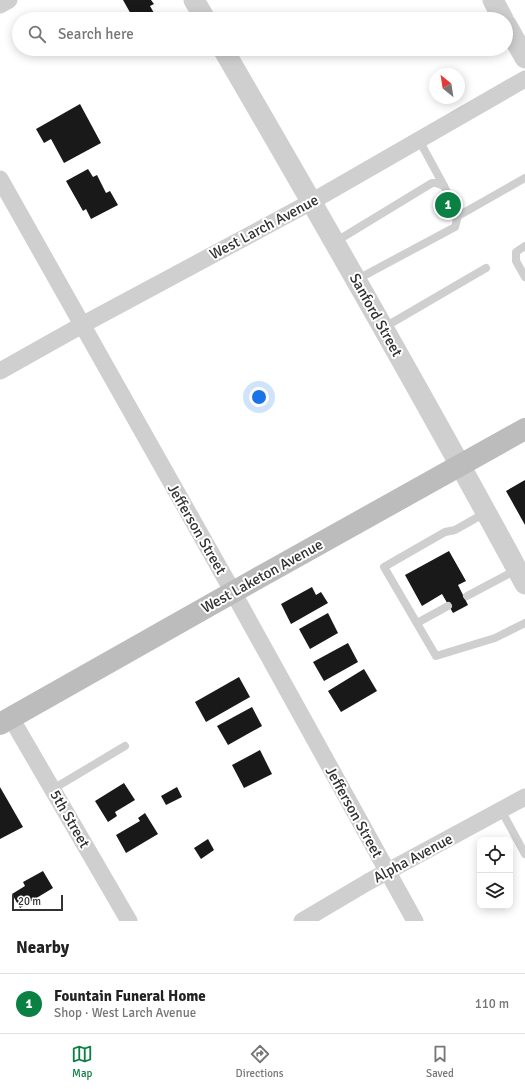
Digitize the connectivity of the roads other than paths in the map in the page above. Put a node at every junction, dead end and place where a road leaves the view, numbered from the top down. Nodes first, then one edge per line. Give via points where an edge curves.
1 (9, 0) edge
2 (194, 0) edge
3 (493, 0) edge
4 (0, 5) edge
5 (201, 12) edge
6 (499, 12) edge
7 (513, 37) edge
8 (226, 56) edge
9 (525, 58) edge
10 (525, 79) edge
11 (419, 140) junction
12 (525, 178) edge
13 (0, 179) edge
14 (444, 186) junction
15 (311, 202) junction
16 (458, 216) junction
17 (334, 242) junction
18 (525, 246) edge
19 (486, 268) dead end
20 (525, 277) edge
21 (356, 281) junction
22 (82, 325) junction
23 (382, 328) junction
24 (0, 371) edge
25 (525, 429) edge
26 (460, 465) junction
27 (486, 512) junction
28 (521, 577) edge
29 (233, 592) junction
30 (467, 596) dead end
31 (448, 606) dead end
32 (525, 622) edge
33 (417, 623) junction
34 (6, 721) edge
35 (125, 746) dead end
36 (53, 789) junction
37 (525, 797) edge
38 (501, 810) junction
39 (525, 854) edge
40 (388, 871) junction
41 (129, 921) edge
42 (302, 921) edge
43 (415, 921) edge

1 - 4 street
2 - 5 street
3 - 6 street
7 - 9 street
8 - 15 street, Sanford Street
10 - 11 street, West Larch Avenue
11 - 14 lane
11 - 15 street, West Larch Avenue
12 - 16 lane
13 - 22 street, Jefferson Street
14 - 16 lane
14 - 17 lane via 432,183
15 - 17 street, Sanford Street
15 - 22 street, West Larch Avenue
16 - 21 lane via 455,227
17 - 21 street, Sanford Street
18 - 20 lane via 516,252 516,261
19 - 23 lane
21 - 23 street, Sanford Street
22 - 24 street, West Larch Avenue
22 - 29 street, Jefferson Street
23 - 26 street, Sanford Street
25 - 26 main road, West Laketon Avenue
26 - 27 street, Sanford Street
26 - 29 main road, West Laketon Avenue
27 - 28 street, Sanford Street
27 - 33 lane via 384,566
28 - 30 lane
29 - 34 main road, West Laketon Avenue
29 - 40 street, Jefferson Street
31 - 33 lane
32 - 33 lane via 495,638 436,656
34 - 36 street, 5th Street
35 - 36 lane
36 - 41 street, 5th Street
37 - 38 street, Alpha Avenue
38 - 39 lane
38 - 40 street, Alpha Avenue
40 - 42 street, Alpha Avenue
40 - 43 street, Jefferson Street

